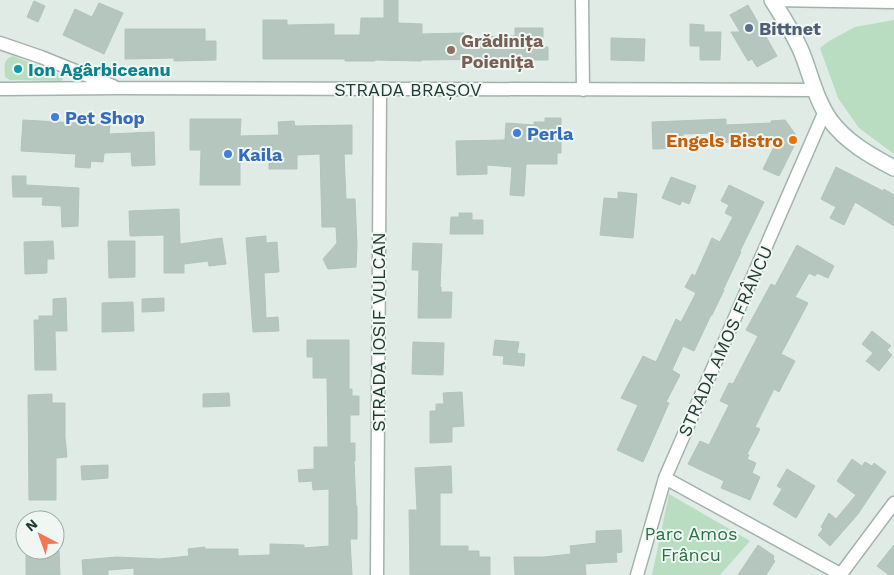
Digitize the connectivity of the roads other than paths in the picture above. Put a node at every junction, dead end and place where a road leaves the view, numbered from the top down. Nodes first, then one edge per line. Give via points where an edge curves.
1 (582, 0) edge
2 (772, 0) edge
3 (894, 2) edge
4 (0, 43) edge
5 (117, 88) junction
6 (0, 89) edge
7 (380, 89) junction
8 (583, 90) junction
9 (815, 90) junction
10 (825, 112) junction
11 (894, 168) edge
12 (665, 478) junction
13 (894, 503) edge
14 (377, 575) edge
15 (637, 575) edge
16 (842, 575) edge

1 - 8 street
2 - 3 street
2 - 9 main road via 801,51
4 - 5 street via 41,56
5 - 6 street, STRADA BRAȘOV
5 - 7 street, STRADA BRAȘOV
7 - 8 street, STRADA BRAȘOV
7 - 14 street, STRADA IOSIF VULCAN
8 - 9 street, STRADA BRAȘOV
9 - 10 main road
10 - 11 main road via 850,141
10 - 12 street, STRADA AMOS FRÂNCU
12 - 15 street, STRADA AMOS FRÂNCU
12 - 16 street
13 - 16 street

